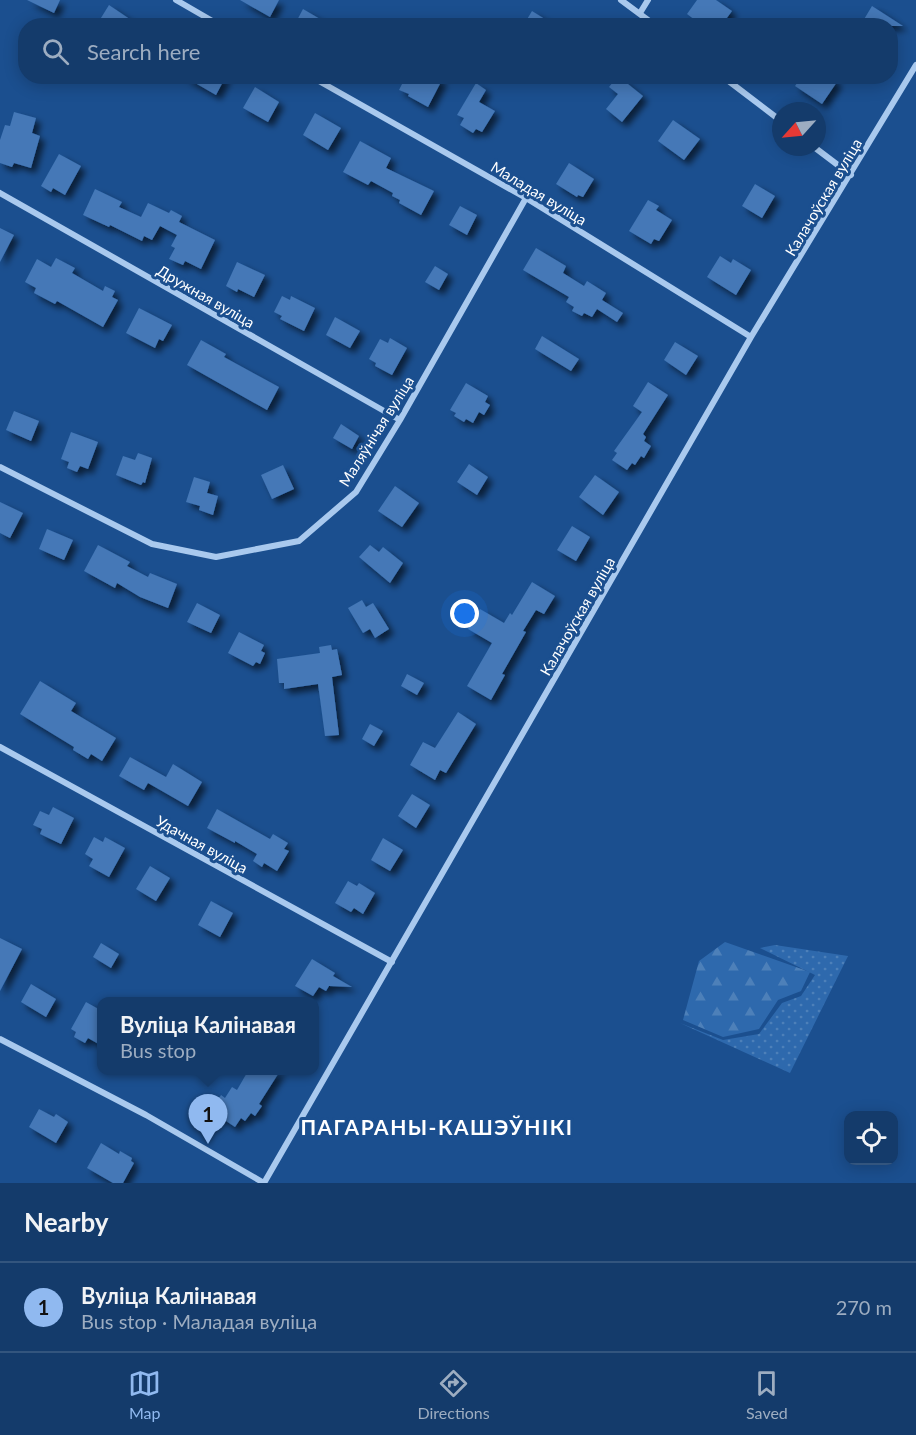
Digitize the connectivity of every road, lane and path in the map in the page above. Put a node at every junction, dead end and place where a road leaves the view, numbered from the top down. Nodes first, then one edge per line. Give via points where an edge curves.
1 (176, 0) edge
2 (621, 0) edge
3 (648, 0) edge
4 (640, 14) junction
5 (207, 18) edge
6 (645, 18) edge
7 (916, 65) edge
8 (324, 84) edge
9 (732, 84) edge
10 (772, 114) edge
11 (826, 156) edge
12 (851, 175) junction
13 (0, 193) edge
14 (526, 198) junction
15 (751, 337) junction
16 (400, 420) junction
17 (0, 467) edge
18 (0, 747) edge
19 (392, 962) junction
20 (0, 1039) edge
21 (264, 1183) edge

1 - 5 street
2 - 4 street
3 - 4 street
4 - 6 street
7 - 12 street, Калачоўская вуліца
8 - 14 street, Маладая вуліца
9 - 10 street
11 - 12 street
12 - 15 street, Калачоўская вуліца
13 - 16 street, Дружная вуліца
14 - 15 street, Маладая вуліца
14 - 16 street, Маляўнічая вуліца
15 - 19 street, Калачоўская вуліца
16 - 17 street, Маляўнічая вуліца via 356,492 299,540 216,557 152,544
18 - 19 street, Удачная вуліца
19 - 21 street, Калачоўская вуліца
20 - 21 street via 146,1115

